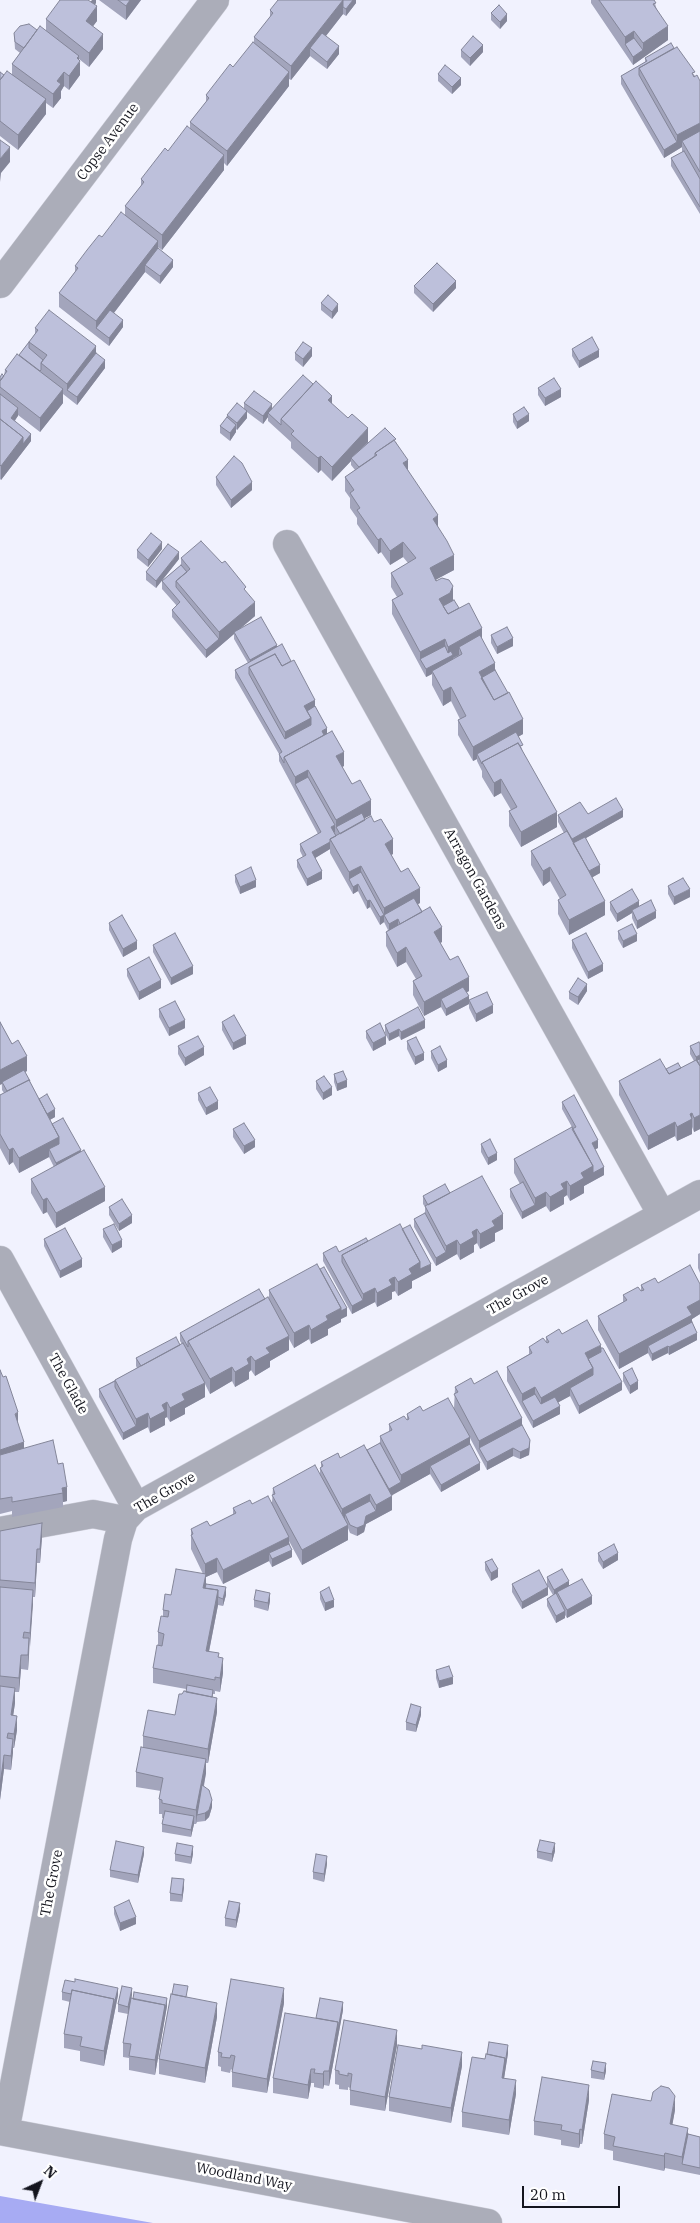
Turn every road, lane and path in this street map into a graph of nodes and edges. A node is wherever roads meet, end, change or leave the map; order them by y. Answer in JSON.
{"nodes":[{"id":1,"x":215,"y":0,"type":"edge"},
{"id":2,"x":0,"y":284,"type":"edge"},
{"id":3,"x":287,"y":544,"type":"dead end"},
{"id":4,"x":700,"y":1194,"type":"edge"},
{"id":5,"x":662,"y":1215,"type":"junction"},
{"id":6,"x":0,"y":1260,"type":"edge"},
{"id":7,"x":130,"y":1513,"type":"junction"},
{"id":8,"x":0,"y":1531,"type":"edge"},
{"id":9,"x":3,"y":2131,"type":"edge"},
{"id":10,"x":488,"y":2223,"type":"edge"}],
"edges":[{"from":1,"to":2,"type":"street","name":"Copse Avenue"},
{"from":3,"to":5,"type":"street","name":"Arragon Gardens"},
{"from":4,"to":5,"type":"street","name":"The Grove"},
{"from":5,"to":7,"type":"street","name":"The Grove"},
{"from":6,"to":7,"type":"street","name":"The Glade"},
{"from":7,"to":8,"type":"street"},
{"from":7,"to":9,"type":"street","name":"The Grove"},
{"from":9,"to":10,"type":"street","name":"Woodland Way"}]}
